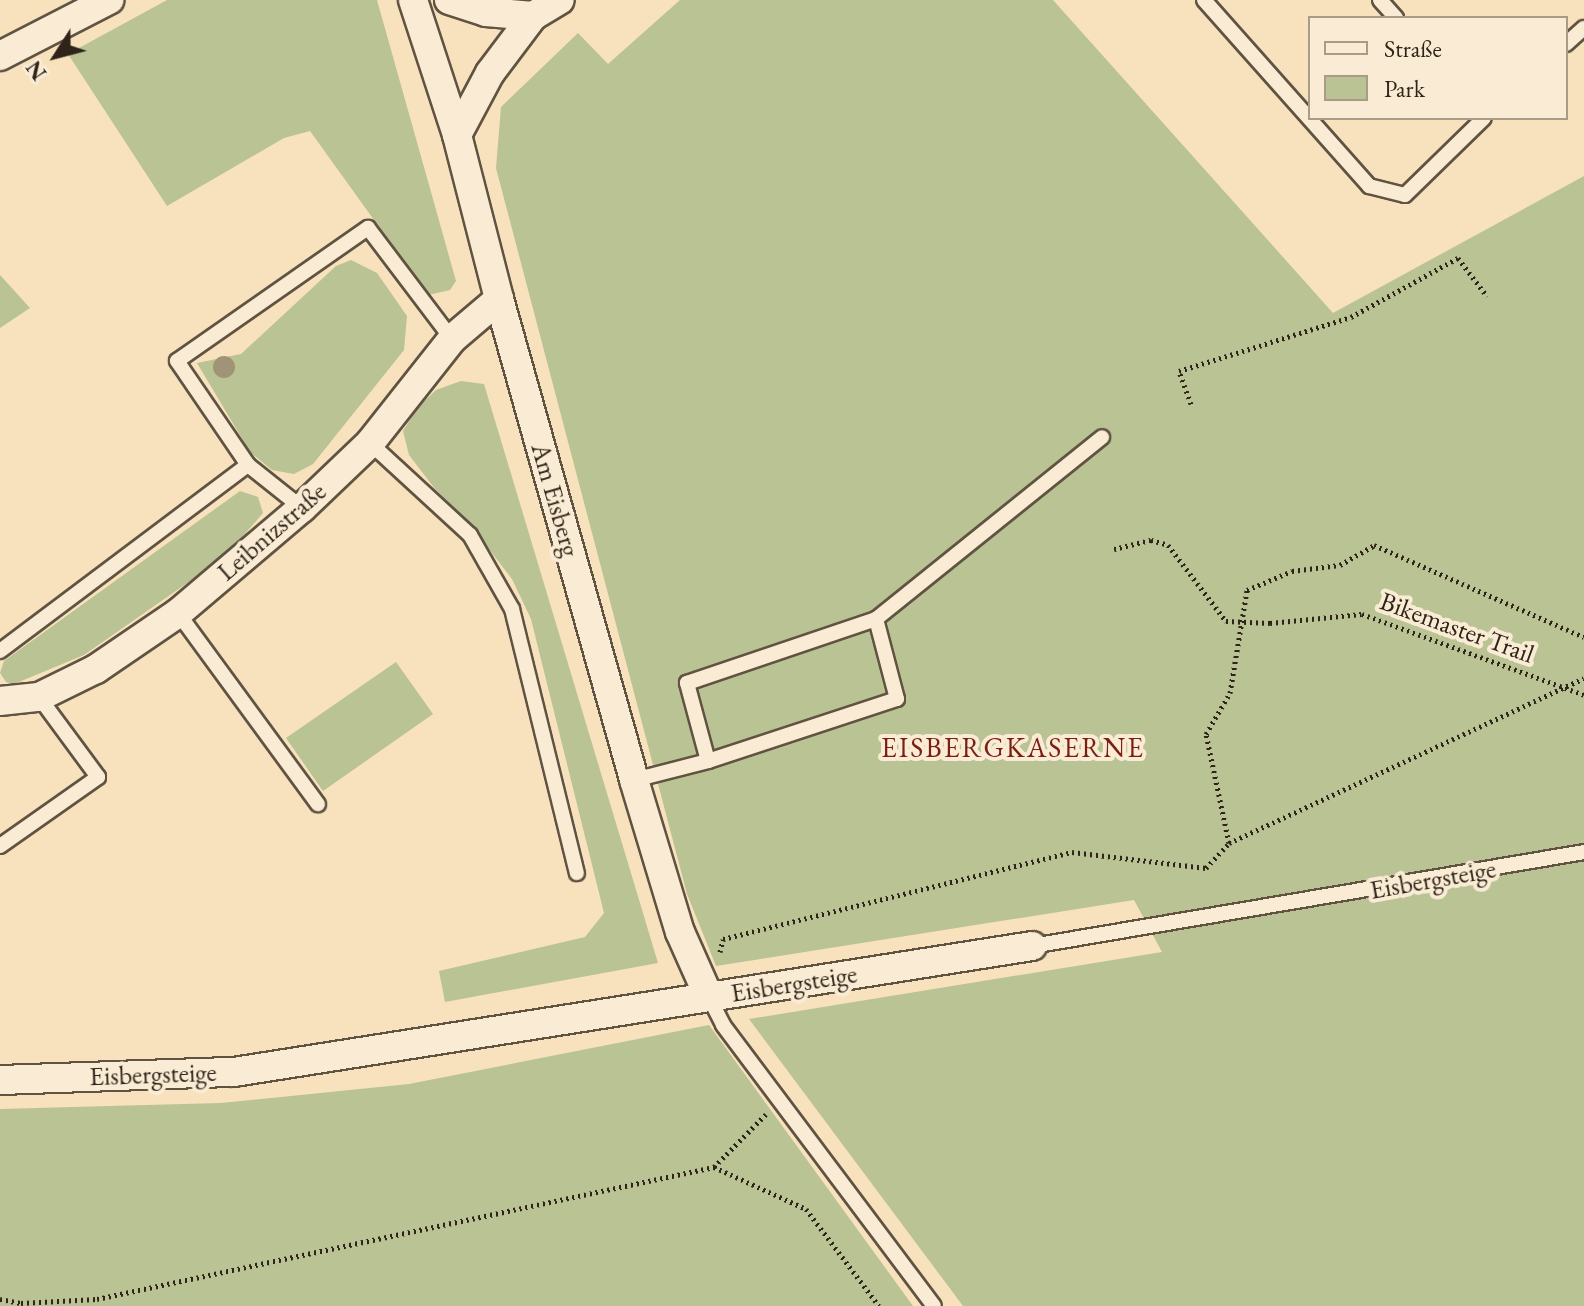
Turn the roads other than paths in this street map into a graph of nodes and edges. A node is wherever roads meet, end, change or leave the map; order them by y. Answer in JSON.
{"nodes":[{"id":1,"x":109,"y":0,"type":"edge"},
{"id":2,"x":413,"y":0,"type":"edge"},
{"id":3,"x":449,"y":0,"type":"edge"},
{"id":4,"x":560,"y":0,"type":"edge"},
{"id":5,"x":1204,"y":0,"type":"edge"},
{"id":6,"x":1380,"y":0,"type":"edge"},
{"id":7,"x":533,"y":16,"type":"junction"},
{"id":8,"x":1394,"y":16,"type":"edge"},
{"id":9,"x":1584,"y":28,"type":"edge"},
{"id":10,"x":1568,"y":42,"type":"edge"},
{"id":11,"x":0,"y":56,"type":"edge"},
{"id":12,"x":1308,"y":117,"type":"edge"},
{"id":13,"x":1310,"y":120,"type":"edge"},
{"id":14,"x":1482,"y":120,"type":"edge"},
{"id":15,"x":457,"y":135,"type":"junction"},
{"id":16,"x":499,"y":299,"type":"junction"},
{"id":17,"x":452,"y":339,"type":"junction"},
{"id":18,"x":1102,"y":437,"type":"dead end"},
{"id":19,"x":370,"y":443,"type":"junction"},
{"id":20,"x":248,"y":465,"type":"junction"},
{"id":21,"x":302,"y":508,"type":"junction"},
{"id":22,"x":178,"y":613,"type":"junction"},
{"id":23,"x":876,"y":619,"type":"junction"},
{"id":24,"x":0,"y":651,"type":"edge"},
{"id":25,"x":39,"y":697,"type":"junction"},
{"id":26,"x":0,"y":701,"type":"edge"},
{"id":27,"x":708,"y":761,"type":"junction"},
{"id":28,"x":634,"y":780,"type":"junction"},
{"id":29,"x":318,"y":804,"type":"dead end"},
{"id":30,"x":0,"y":846,"type":"edge"},
{"id":31,"x":1584,"y":852,"type":"edge"},
{"id":32,"x":577,"y":873,"type":"dead end"},
{"id":33,"x":1032,"y":946,"type":"joint"},
{"id":34,"x":709,"y":997,"type":"junction"},
{"id":35,"x":0,"y":1080,"type":"edge"},
{"id":36,"x":934,"y":1306,"type":"edge"}],
"edges":[{"from":1,"to":11,"type":"street"},
{"from":2,"to":15,"type":"street","name":"Am Eisberg"},
{"from":3,"to":7,"type":"street"},
{"from":4,"to":7,"type":"street"},
{"from":5,"to":12,"type":"lane"},
{"from":6,"to":8,"type":"lane"},
{"from":7,"to":15,"type":"street"},
{"from":9,"to":10,"type":"lane"},
{"from":13,"to":14,"type":"lane"},
{"from":15,"to":16,"type":"street","name":"Am Eisberg"},
{"from":16,"to":17,"type":"street","name":"Leibnizstraße"},
{"from":16,"to":28,"type":"street","name":"Am Eisberg"},
{"from":17,"to":19,"type":"street","name":"Leibnizstraße"},
{"from":17,"to":20,"type":"lane"},
{"from":18,"to":23,"type":"lane"},
{"from":19,"to":21,"type":"street","name":"Leibnizstraße"},
{"from":19,"to":32,"type":"lane"},
{"from":20,"to":21,"type":"lane"},
{"from":20,"to":24,"type":"lane"},
{"from":21,"to":22,"type":"street","name":"Leibnizstraße"},
{"from":22,"to":25,"type":"street","name":"Leibnizstraße"},
{"from":22,"to":29,"type":"lane"},
{"from":23,"to":27,"type":"lane"},
{"from":23,"to":27,"type":"lane"},
{"from":25,"to":26,"type":"street","name":"Leibnizstraße"},
{"from":25,"to":30,"type":"lane"},
{"from":27,"to":28,"type":"lane"},
{"from":28,"to":34,"type":"street","name":"Am Eisberg"},
{"from":31,"to":33,"type":"lane","name":"Eisbergsteige"},
{"from":33,"to":34,"type":"street","name":"Eisbergsteige"},
{"from":34,"to":35,"type":"street","name":"Eisbergsteige"},
{"from":34,"to":36,"type":"lane"}]}
